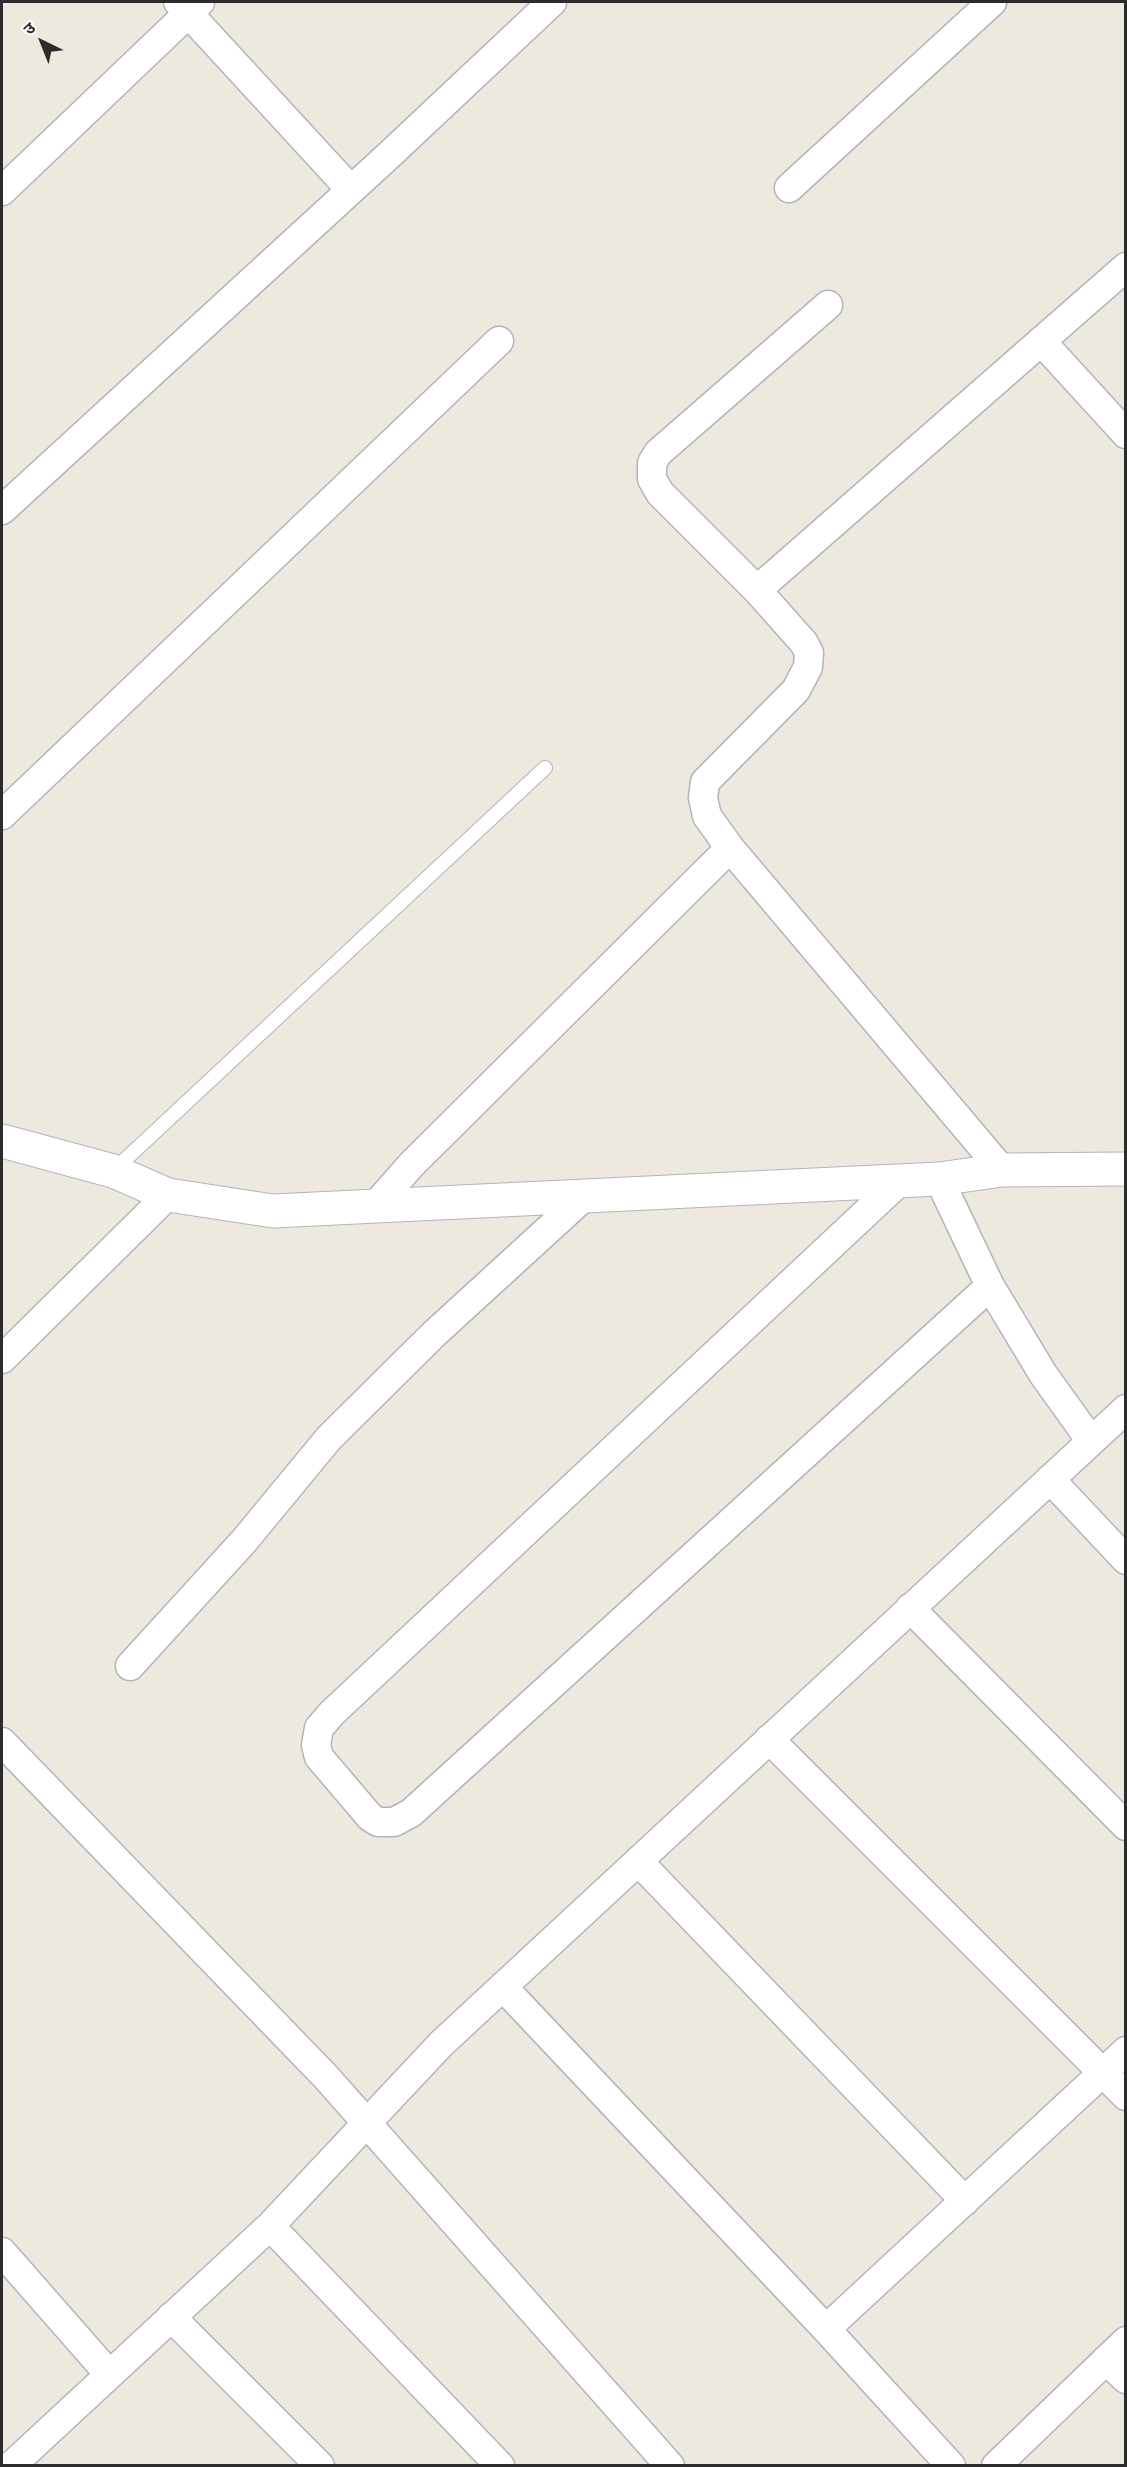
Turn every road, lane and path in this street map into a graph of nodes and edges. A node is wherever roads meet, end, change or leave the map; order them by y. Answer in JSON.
{"nodes":[{"id":1,"x":552,"y":2,"type":"edge"},
{"id":2,"x":992,"y":2,"type":"edge"},
{"id":3,"x":188,"y":5,"type":"edge"},
{"id":4,"x":789,"y":188,"type":"dead end"},
{"id":5,"x":351,"y":190,"type":"junction"},
{"id":6,"x":2,"y":191,"type":"edge"},
{"id":7,"x":1125,"y":267,"type":"edge"},
{"id":8,"x":828,"y":305,"type":"dead end"},
{"id":9,"x":499,"y":341,"type":"dead end"},
{"id":10,"x":1041,"y":341,"type":"junction"},
{"id":11,"x":1125,"y":434,"type":"edge"},
{"id":12,"x":2,"y":510,"type":"edge"},
{"id":13,"x":757,"y":590,"type":"junction"},
{"id":14,"x":545,"y":768,"type":"dead end"},
{"id":15,"x":2,"y":815,"type":"edge"},
{"id":16,"x":730,"y":848,"type":"junction"},
{"id":17,"x":2,"y":1141,"type":"edge"},
{"id":18,"x":1125,"y":1169,"type":"edge"},
{"id":19,"x":1002,"y":1170,"type":"junction"},
{"id":20,"x":113,"y":1171,"type":"junction"},
{"id":21,"x":939,"y":1179,"type":"junction"},
{"id":22,"x":900,"y":1181,"type":"junction"},
{"id":23,"x":168,"y":1195,"type":"junction"},
{"id":24,"x":586,"y":1195,"type":"junction"},
{"id":25,"x":375,"y":1206,"type":"junction"},
{"id":26,"x":990,"y":1286,"type":"junction"},
{"id":27,"x":2,"y":1359,"type":"edge"},
{"id":28,"x":1125,"y":1408,"type":"edge"},
{"id":29,"x":1090,"y":1441,"type":"junction"},
{"id":30,"x":1050,"y":1479,"type":"junction"},
{"id":31,"x":1125,"y":1560,"type":"edge"},
{"id":32,"x":910,"y":1608,"type":"junction"},
{"id":33,"x":130,"y":1666,"type":"dead end"},
{"id":34,"x":769,"y":1739,"type":"junction"},
{"id":35,"x":2,"y":1742,"type":"edge"},
{"id":36,"x":1125,"y":1826,"type":"edge"},
{"id":37,"x":638,"y":1861,"type":"junction"},
{"id":38,"x":503,"y":1987,"type":"junction"},
{"id":39,"x":1125,"y":2051,"type":"edge"},
{"id":40,"x":1103,"y":2072,"type":"junction"},
{"id":41,"x":1125,"y":2096,"type":"edge"},
{"id":42,"x":366,"y":2123,"type":"junction"},
{"id":43,"x":965,"y":2201,"type":"junction"},
{"id":44,"x":270,"y":2226,"type":"junction"},
{"id":45,"x":2,"y":2252,"type":"edge"},
{"id":46,"x":171,"y":2317,"type":"junction"},
{"id":47,"x":826,"y":2329,"type":"junction"},
{"id":48,"x":1119,"y":2360,"type":"edge"},
{"id":49,"x":110,"y":2374,"type":"junction"},
{"id":50,"x":11,"y":2466,"type":"edge"},
{"id":51,"x":320,"y":2466,"type":"edge"},
{"id":52,"x":500,"y":2466,"type":"edge"},
{"id":53,"x":670,"y":2466,"type":"edge"},
{"id":54,"x":951,"y":2466,"type":"edge"},
{"id":55,"x":996,"y":2466,"type":"edge"}],
"edges":[{"from":1,"to":5,"type":"street"},
{"from":2,"to":4,"type":"street"},
{"from":3,"to":5,"type":"street"},
{"from":3,"to":6,"type":"street"},
{"from":5,"to":12,"type":"street"},
{"from":7,"to":10,"type":"street"},
{"from":8,"to":13,"type":"street"},
{"from":9,"to":15,"type":"street"},
{"from":10,"to":11,"type":"street"},
{"from":10,"to":13,"type":"street"},
{"from":13,"to":16,"type":"street"},
{"from":14,"to":20,"type":"lane"},
{"from":16,"to":19,"type":"street"},
{"from":16,"to":25,"type":"street"},
{"from":17,"to":20,"type":"street"},
{"from":18,"to":19,"type":"street"},
{"from":19,"to":21,"type":"street"},
{"from":20,"to":23,"type":"street"},
{"from":21,"to":22,"type":"street"},
{"from":21,"to":26,"type":"street"},
{"from":22,"to":24,"type":"street"},
{"from":22,"to":26,"type":"street"},
{"from":23,"to":25,"type":"street"},
{"from":23,"to":27,"type":"street"},
{"from":24,"to":25,"type":"street"},
{"from":24,"to":33,"type":"street"},
{"from":26,"to":29,"type":"street"},
{"from":28,"to":29,"type":"street"},
{"from":29,"to":30,"type":"street"},
{"from":30,"to":31,"type":"street"},
{"from":30,"to":32,"type":"street"},
{"from":32,"to":34,"type":"street"},
{"from":32,"to":36,"type":"street"},
{"from":34,"to":37,"type":"street"},
{"from":34,"to":40,"type":"street"},
{"from":35,"to":42,"type":"street"},
{"from":37,"to":38,"type":"street"},
{"from":37,"to":43,"type":"street"},
{"from":38,"to":42,"type":"street"},
{"from":38,"to":47,"type":"street"},
{"from":39,"to":40,"type":"street"},
{"from":40,"to":41,"type":"street"},
{"from":40,"to":43,"type":"street"},
{"from":42,"to":44,"type":"street"},
{"from":42,"to":53,"type":"street"},
{"from":43,"to":47,"type":"street"},
{"from":44,"to":46,"type":"street"},
{"from":44,"to":52,"type":"street"},
{"from":45,"to":49,"type":"street"},
{"from":46,"to":49,"type":"street"},
{"from":46,"to":51,"type":"street"},
{"from":47,"to":54,"type":"street"},
{"from":48,"to":55,"type":"street"},
{"from":49,"to":50,"type":"street"}]}
